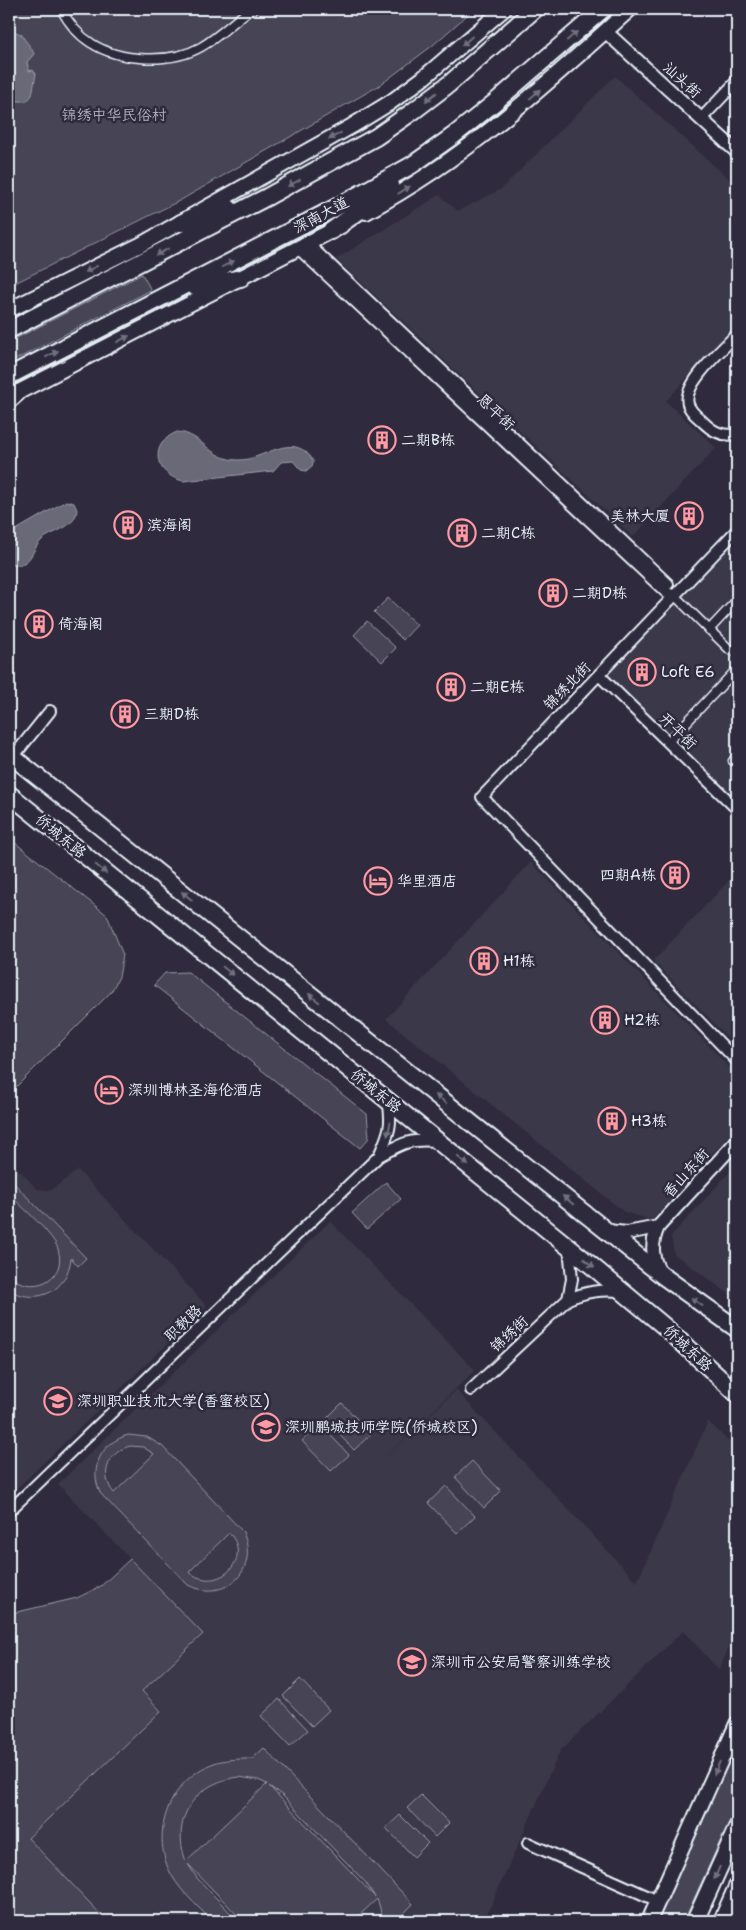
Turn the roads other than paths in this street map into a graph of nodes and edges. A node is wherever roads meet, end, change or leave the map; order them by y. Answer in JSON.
{"nodes":[{"id":1,"x":61,"y":9,"type":"edge"},
{"id":2,"x":254,"y":9,"type":"edge"},
{"id":3,"x":321,"y":9,"type":"edge"},
{"id":4,"x":341,"y":9,"type":"edge"},
{"id":5,"x":504,"y":9,"type":"edge"},
{"id":6,"x":524,"y":9,"type":"edge"},
{"id":7,"x":535,"y":9,"type":"edge"},
{"id":8,"x":603,"y":9,"type":"edge"},
{"id":9,"x":630,"y":9,"type":"edge"},
{"id":10,"x":605,"y":31,"type":"junction"},
{"id":11,"x":510,"y":32,"type":"junction"},
{"id":12,"x":737,"y":81,"type":"edge"},
{"id":13,"x":701,"y":119,"type":"junction"},
{"id":14,"x":737,"y":152,"type":"edge"},
{"id":15,"x":412,"y":165,"type":"junction"},
{"id":16,"x":267,"y":197,"type":"junction"},
{"id":17,"x":181,"y":223,"type":"junction"},
{"id":18,"x":331,"y":231,"type":"junction"},
{"id":19,"x":304,"y":246,"type":"junction"},
{"id":20,"x":241,"y":278,"type":"junction"},
{"id":21,"x":178,"y":290,"type":"junction"},
{"id":22,"x":9,"y":310,"type":"edge"},
{"id":23,"x":9,"y":330,"type":"edge"},
{"id":24,"x":737,"y":334,"type":"edge"},
{"id":25,"x":9,"y":376,"type":"edge"},
{"id":26,"x":11,"y":397,"type":"edge"},
{"id":27,"x":737,"y":434,"type":"edge"},
{"id":28,"x":737,"y":530,"type":"edge"},
{"id":29,"x":674,"y":596,"type":"junction"},
{"id":30,"x":737,"y":600,"type":"edge"},
{"id":31,"x":709,"y":630,"type":"junction"},
{"id":32,"x":737,"y":652,"type":"edge"},
{"id":33,"x":737,"y":669,"type":"edge"},
{"id":34,"x":599,"y":675,"type":"junction"},
{"id":35,"x":50,"y":711,"type":"dead end"},
{"id":36,"x":668,"y":742,"type":"junction"},
{"id":37,"x":11,"y":756,"type":"edge"},
{"id":38,"x":9,"y":794,"type":"edge"},
{"id":39,"x":737,"y":809,"type":"edge"},
{"id":40,"x":737,"y":1061,"type":"edge"},
{"id":41,"x":388,"y":1100,"type":"junction"},
{"id":42,"x":737,"y":1141,"type":"edge"},
{"id":43,"x":439,"y":1142,"type":"junction"},
{"id":44,"x":378,"y":1156,"type":"junction"},
{"id":45,"x":658,"y":1227,"type":"junction"},
{"id":46,"x":606,"y":1231,"type":"junction"},
{"id":47,"x":569,"y":1246,"type":"junction"},
{"id":48,"x":663,"y":1276,"type":"junction"},
{"id":49,"x":623,"y":1291,"type":"junction"},
{"id":50,"x":568,"y":1299,"type":"junction"},
{"id":51,"x":737,"y":1330,"type":"edge"},
{"id":52,"x":471,"y":1390,"type":"dead end"},
{"id":53,"x":737,"y":1394,"type":"edge"},
{"id":54,"x":9,"y":1511,"type":"edge"},
{"id":55,"x":737,"y":1724,"type":"edge"},
{"id":56,"x":737,"y":1828,"type":"edge"},
{"id":57,"x":528,"y":1843,"type":"dead end"},
{"id":58,"x":737,"y":1887,"type":"edge"},
{"id":59,"x":658,"y":1901,"type":"junction"},
{"id":60,"x":649,"y":1921,"type":"edge"},
{"id":61,"x":695,"y":1921,"type":"edge"},
{"id":62,"x":722,"y":1921,"type":"edge"}],
"edges":[{"from":1,"to":2,"type":"street"},
{"from":3,"to":4,"type":"street"},
{"from":5,"to":17,"type":"main road","one_way":true},
{"from":6,"to":11,"type":"main road"},
{"from":7,"to":11,"type":"main road"},
{"from":15,"to":8,"type":"main road","name":"深南大道","one_way":true},
{"from":9,"to":10,"type":"main road"},
{"from":10,"to":13,"type":"street","name":"汕头街"},
{"from":18,"to":10,"type":"main road","one_way":true},
{"from":11,"to":16,"type":"main road","one_way":true},
{"from":12,"to":13,"type":"street"},
{"from":13,"to":14,"type":"street","name":"汕头街"},
{"from":15,"to":18,"type":"main road"},
{"from":21,"to":15,"type":"main road","name":"深南大道","one_way":true},
{"from":16,"to":17,"type":"main road"},
{"from":16,"to":23,"type":"main road","one_way":true},
{"from":17,"to":22,"type":"main road","one_way":true},
{"from":18,"to":19,"type":"main road"},
{"from":19,"to":20,"type":"main road"},
{"from":19,"to":29,"type":"street","name":"恩平街"},
{"from":20,"to":21,"type":"main road"},
{"from":26,"to":20,"type":"main road","one_way":true},
{"from":25,"to":21,"type":"main road","name":"深南大道","one_way":true},
{"from":24,"to":27,"type":"street"},
{"from":28,"to":29,"type":"street"},
{"from":29,"to":31,"type":"street"},
{"from":29,"to":34,"type":"street","name":"锦绣北街"},
{"from":30,"to":31,"type":"street"},
{"from":31,"to":32,"type":"street"},
{"from":33,"to":36,"type":"street"},
{"from":34,"to":36,"type":"street","name":"开平街"},
{"from":34,"to":40,"type":"street","name":"锦绣北街"},
{"from":35,"to":37,"type":"street"},
{"from":36,"to":39,"type":"street","name":"开平街"},
{"from":46,"to":37,"type":"main road","name":"侨城东路","one_way":true},
{"from":38,"to":41,"type":"main road","name":"侨城东路","one_way":true},
{"from":41,"to":43,"type":"main road","name":"侨城东路"},
{"from":41,"to":44,"type":"street","name":"职教路","one_way":true},
{"from":42,"to":45,"type":"street","name":"香山东街"},
{"from":43,"to":44,"type":"street","name":"职教路"},
{"from":43,"to":47,"type":"main road","name":"侨城东路","one_way":true},
{"from":44,"to":54,"type":"street","name":"职教路"},
{"from":45,"to":46,"type":"street"},
{"from":45,"to":48,"type":"street","name":"香山东街"},
{"from":46,"to":48,"type":"main road","name":"侨城东路"},
{"from":47,"to":49,"type":"main road","name":"侨城东路","one_way":true},
{"from":47,"to":50,"type":"street"},
{"from":51,"to":48,"type":"main road","name":"侨城东路","one_way":true},
{"from":49,"to":50,"type":"street","name":"锦绣街"},
{"from":49,"to":53,"type":"main road","name":"侨城东路"},
{"from":50,"to":52,"type":"street","name":"锦绣街"},
{"from":55,"to":59,"type":"main road","one_way":true},
{"from":56,"to":61,"type":"main road","one_way":true},
{"from":57,"to":59,"type":"street"},
{"from":58,"to":62,"type":"main road"},
{"from":59,"to":60,"type":"main road"}]}
